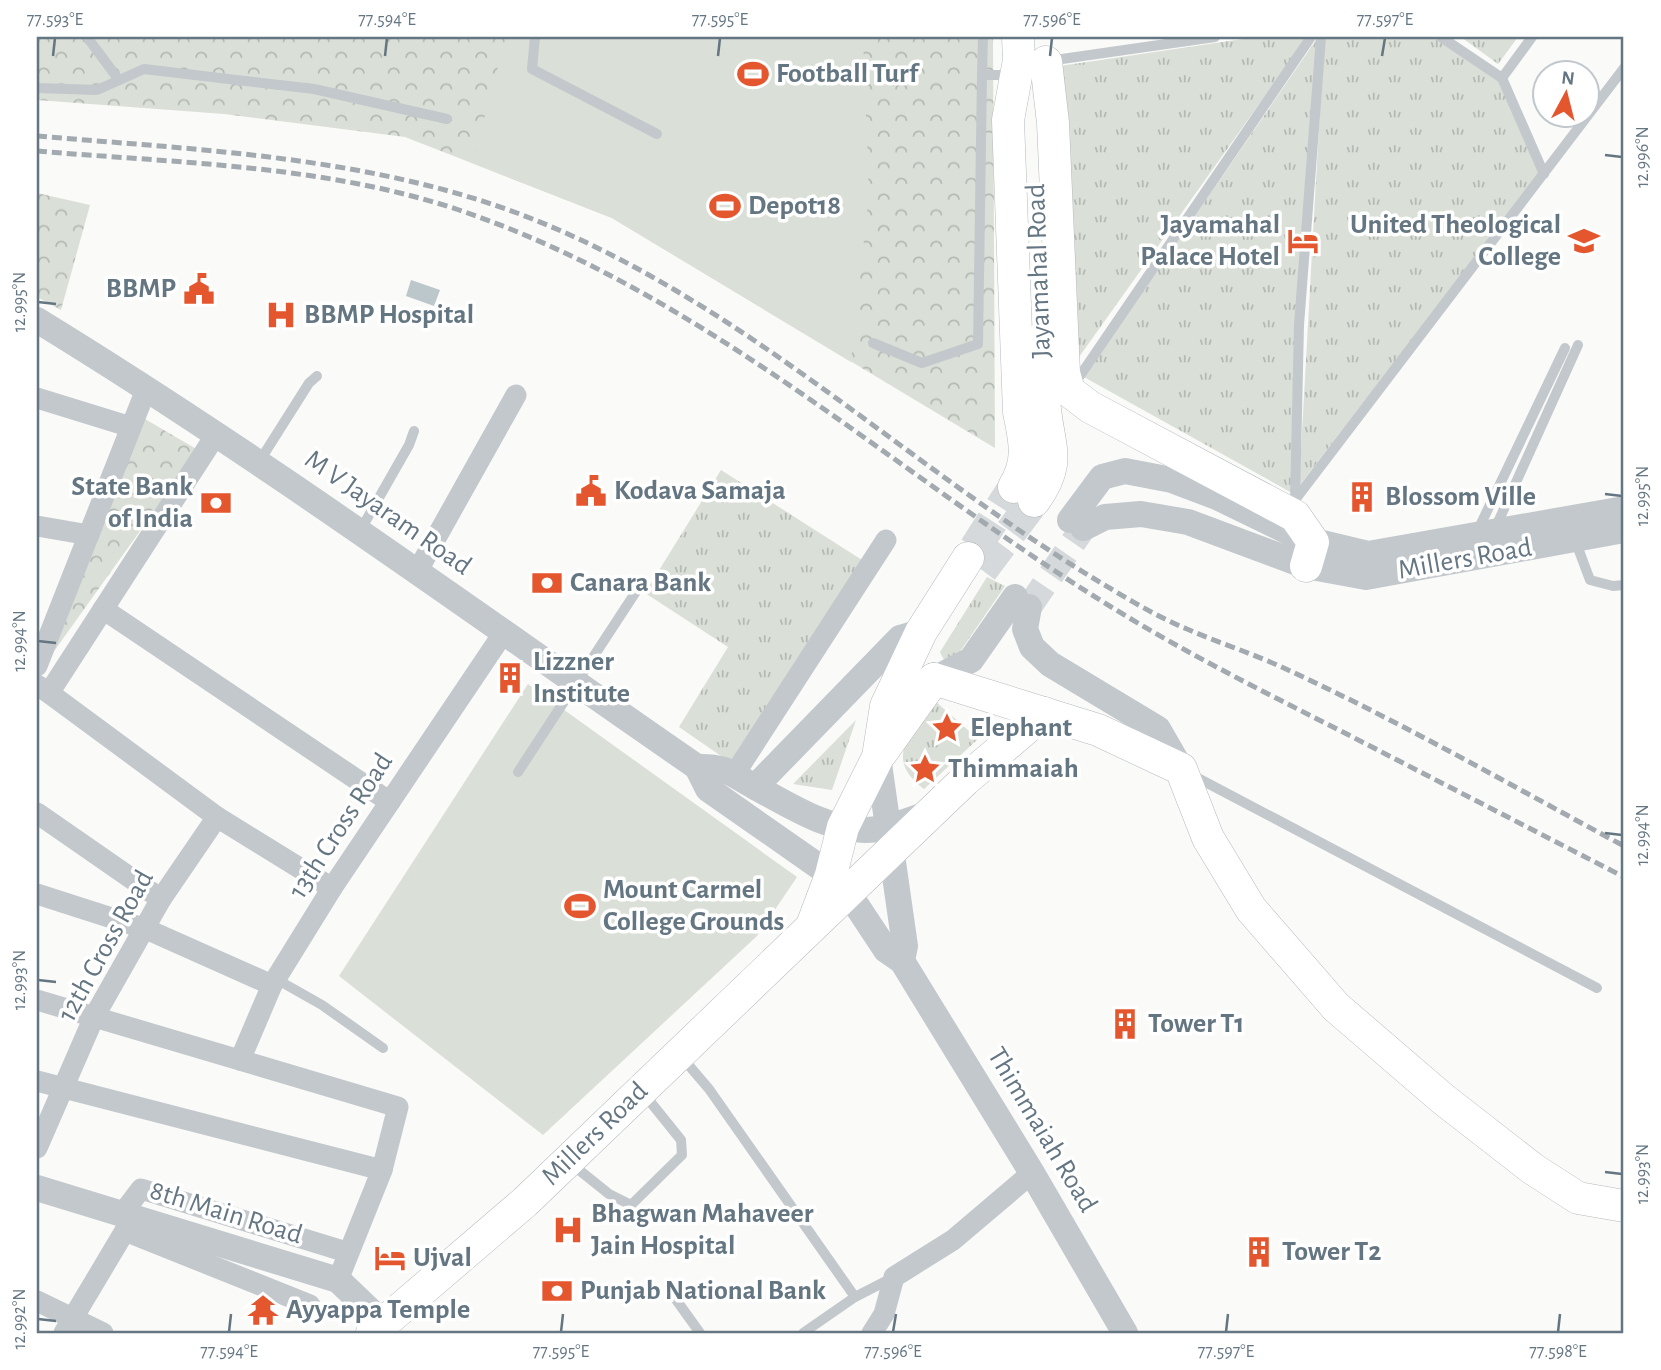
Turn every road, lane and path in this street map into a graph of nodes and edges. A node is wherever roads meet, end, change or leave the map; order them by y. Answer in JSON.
{"nodes":[{"id":1,"x":87,"y":37,"type":"edge"},
{"id":2,"x":536,"y":37,"type":"edge"},
{"id":3,"x":983,"y":37,"type":"edge"},
{"id":4,"x":1018,"y":37,"type":"edge"},
{"id":5,"x":1215,"y":37,"type":"edge"},
{"id":6,"x":1311,"y":37,"type":"edge"},
{"id":7,"x":1321,"y":37,"type":"edge"},
{"id":8,"x":1441,"y":37,"type":"edge"},
{"id":9,"x":1532,"y":37,"type":"edge"},
{"id":10,"x":1046,"y":49,"type":"edge"},
{"id":11,"x":1624,"y":68,"type":"edge"},
{"id":12,"x":982,"y":75,"type":"junction"},
{"id":13,"x":1003,"y":75,"type":"dead end"},
{"id":14,"x":1502,"y":78,"type":"junction"},
{"id":15,"x":119,"y":80,"type":"junction"},
{"id":16,"x":37,"y":88,"type":"edge"},
{"id":17,"x":447,"y":119,"type":"dead end"},
{"id":18,"x":657,"y":134,"type":"dead end"},
{"id":19,"x":1544,"y":174,"type":"junction"},
{"id":20,"x":37,"y":320,"type":"edge"},
{"id":21,"x":873,"y":343,"type":"dead end"},
{"id":22,"x":1578,"y":345,"type":"dead end"},
{"id":23,"x":1565,"y":348,"type":"dead end"},
{"id":24,"x":317,"y":376,"type":"dead end"},
{"id":25,"x":147,"y":387,"type":"junction"},
{"id":26,"x":1069,"y":391,"type":"junction"},
{"id":27,"x":516,"y":395,"type":"dead end"},
{"id":28,"x":37,"y":398,"type":"edge"},
{"id":29,"x":131,"y":427,"type":"junction"},
{"id":30,"x":414,"y":430,"type":"dead end"},
{"id":31,"x":217,"y":433,"type":"junction"},
{"id":32,"x":259,"y":462,"type":"junction"},
{"id":33,"x":1295,"y":508,"type":"junction"},
{"id":34,"x":1624,"y":509,"type":"edge"},
{"id":35,"x":37,"y":526,"type":"edge"},
{"id":36,"x":1572,"y":529,"type":"junction"},
{"id":37,"x":1624,"y":530,"type":"edge"},
{"id":38,"x":360,"y":531,"type":"junction"},
{"id":39,"x":1485,"y":533,"type":"junction"},
{"id":40,"x":89,"y":535,"type":"junction"},
{"id":41,"x":886,"y":540,"type":"dead end"},
{"id":42,"x":1309,"y":554,"type":"junction"},
{"id":43,"x":418,"y":570,"type":"junction"},
{"id":44,"x":1624,"y":585,"type":"edge"},
{"id":45,"x":639,"y":587,"type":"dead end"},
{"id":46,"x":103,"y":609,"type":"junction"},
{"id":47,"x":504,"y":632,"type":"junction"},
{"id":48,"x":922,"y":632,"type":"junction"},
{"id":49,"x":37,"y":666,"type":"edge"},
{"id":50,"x":934,"y":680,"type":"junction"},
{"id":51,"x":576,"y":684,"type":"junction"},
{"id":52,"x":43,"y":689,"type":"edge"},
{"id":53,"x":1044,"y":713,"type":"junction"},
{"id":54,"x":878,"y":757,"type":"junction"},
{"id":55,"x":697,"y":767,"type":"junction"},
{"id":56,"x":1181,"y":769,"type":"junction"},
{"id":57,"x":518,"y":772,"type":"dead end"},
{"id":58,"x":744,"y":781,"type":"junction"},
{"id":59,"x":390,"y":802,"type":"junction"},
{"id":60,"x":37,"y":813,"type":"edge"},
{"id":61,"x":217,"y":817,"type":"junction"},
{"id":62,"x":843,"y":827,"type":"junction"},
{"id":63,"x":891,"y":839,"type":"junction"},
{"id":64,"x":840,"y":884,"type":"junction"},
{"id":65,"x":332,"y":888,"type":"junction"},
{"id":66,"x":37,"y":894,"type":"edge"},
{"id":67,"x":161,"y":899,"type":"junction"},
{"id":68,"x":146,"y":929,"type":"junction"},
{"id":69,"x":902,"y":961,"type":"junction"},
{"id":70,"x":274,"y":982,"type":"junction"},
{"id":71,"x":1597,"y":988,"type":"dead end"},
{"id":72,"x":37,"y":1000,"type":"edge"},
{"id":73,"x":94,"y":1017,"type":"junction"},
{"id":74,"x":383,"y":1048,"type":"dead end"},
{"id":75,"x":678,"y":1053,"type":"junction"},
{"id":76,"x":240,"y":1060,"type":"junction"},
{"id":77,"x":37,"y":1081,"type":"edge"},
{"id":78,"x":64,"y":1087,"type":"junction"},
{"id":79,"x":640,"y":1089,"type":"junction"},
{"id":80,"x":37,"y":1148,"type":"edge"},
{"id":81,"x":567,"y":1160,"type":"junction"},
{"id":82,"x":382,"y":1170,"type":"junction"},
{"id":83,"x":1032,"y":1172,"type":"junction"},
{"id":84,"x":37,"y":1188,"type":"edge"},
{"id":85,"x":1624,"y":1206,"type":"edge"},
{"id":86,"x":127,"y":1221,"type":"junction"},
{"id":87,"x":340,"y":1250,"type":"dead end"},
{"id":88,"x":894,"y":1277,"type":"junction"},
{"id":89,"x":338,"y":1280,"type":"junction"},
{"id":90,"x":672,"y":1294,"type":"dead end"},
{"id":91,"x":855,"y":1297,"type":"junction"},
{"id":92,"x":37,"y":1301,"type":"edge"},
{"id":93,"x":310,"y":1304,"type":"dead end"},
{"id":94,"x":69,"y":1326,"type":"edge"},
{"id":95,"x":377,"y":1328,"type":"edge"},
{"id":96,"x":103,"y":1333,"type":"edge"},
{"id":97,"x":700,"y":1333,"type":"edge"},
{"id":98,"x":803,"y":1333,"type":"edge"},
{"id":99,"x":872,"y":1333,"type":"edge"},
{"id":100,"x":1125,"y":1333,"type":"edge"}],
"edges":[{"from":1,"to":15,"type":"lane"},
{"from":2,"to":18,"type":"lane"},
{"from":3,"to":12,"type":"lane"},
{"from":4,"to":10,"type":"main road","name":"Jayamahal Road"},
{"from":5,"to":10,"type":"lane"},
{"from":6,"to":26,"type":"lane"},
{"from":7,"to":33,"type":"lane"},
{"from":8,"to":14,"type":"lane"},
{"from":9,"to":14,"type":"lane"},
{"from":10,"to":26,"type":"main road"},
{"from":11,"to":19,"type":"lane"},
{"from":12,"to":13,"type":"lane"},
{"from":12,"to":21,"type":"lane"},
{"from":14,"to":19,"type":"lane"},
{"from":15,"to":16,"type":"lane"},
{"from":15,"to":17,"type":"lane"},
{"from":19,"to":33,"type":"lane"},
{"from":20,"to":25,"type":"street","name":"M V Jayaram Road"},
{"from":22,"to":39,"type":"lane"},
{"from":23,"to":39,"type":"lane"},
{"from":24,"to":32,"type":"lane"},
{"from":25,"to":29,"type":"street"},
{"from":25,"to":31,"type":"street","name":"M V Jayaram Road"},
{"from":26,"to":33,"type":"main road"},
{"from":27,"to":43,"type":"street"},
{"from":28,"to":29,"type":"street"},
{"from":29,"to":40,"type":"street"},
{"from":30,"to":38,"type":"lane"},
{"from":31,"to":32,"type":"street","name":"M V Jayaram Road"},
{"from":31,"to":46,"type":"street"},
{"from":32,"to":38,"type":"street","name":"M V Jayaram Road"},
{"from":33,"to":42,"type":"main road"},
{"from":34,"to":36,"type":"street","name":"Millers Road"},
{"from":35,"to":40,"type":"street"},
{"from":36,"to":37,"type":"street","name":"Millers Road"},
{"from":36,"to":39,"type":"street","name":"Millers Road"},
{"from":36,"to":42,"type":"street","name":"Millers Road"},
{"from":36,"to":44,"type":"lane"},
{"from":38,"to":43,"type":"street","name":"M V Jayaram Road"},
{"from":39,"to":42,"type":"street","name":"Millers Road"},
{"from":40,"to":49,"type":"street"},
{"from":41,"to":58,"type":"street"},
{"from":42,"to":42,"type":"street"},
{"from":43,"to":47,"type":"street","name":"M V Jayaram Road"},
{"from":45,"to":51,"type":"lane"},
{"from":46,"to":52,"type":"street"},
{"from":46,"to":59,"type":"street"},
{"from":47,"to":51,"type":"street","name":"M V Jayaram Road"},
{"from":47,"to":59,"type":"street","name":"13th Cross Road"},
{"from":48,"to":50,"type":"main road","name":"Millers Road"},
{"from":48,"to":54,"type":"main road","name":"Millers Road"},
{"from":48,"to":58,"type":"street"},
{"from":50,"to":53,"type":"main road"},
{"from":50,"to":54,"type":"main road"},
{"from":50,"to":56,"type":"street"},
{"from":51,"to":55,"type":"street","name":"M V Jayaram Road"},
{"from":51,"to":57,"type":"lane"},
{"from":52,"to":61,"type":"street"},
{"from":53,"to":56,"type":"main road"},
{"from":53,"to":63,"type":"main road"},
{"from":54,"to":62,"type":"main road","name":"Millers Road"},
{"from":54,"to":63,"type":"street"},
{"from":55,"to":58,"type":"street","name":"M V Jayaram Road"},
{"from":55,"to":64,"type":"street","name":"M V Jayaram Road"},
{"from":56,"to":71,"type":"lane"},
{"from":56,"to":85,"type":"main road"},
{"from":58,"to":62,"type":"street","name":"M V Jayaram Road"},
{"from":59,"to":65,"type":"street","name":"13th Cross Road"},
{"from":60,"to":67,"type":"street"},
{"from":61,"to":65,"type":"street"},
{"from":61,"to":67,"type":"street","name":"12th Cross Road"},
{"from":62,"to":63,"type":"street","name":"M V Jayaram Road"},
{"from":62,"to":64,"type":"main road","name":"Millers Road"},
{"from":63,"to":64,"type":"main road"},
{"from":63,"to":69,"type":"street"},
{"from":64,"to":69,"type":"street","name":"Thimmaiah Road"},
{"from":64,"to":75,"type":"main road","name":"Millers Road"},
{"from":65,"to":70,"type":"street","name":"13th Cross Road"},
{"from":66,"to":68,"type":"street"},
{"from":67,"to":68,"type":"street","name":"12th Cross Road"},
{"from":68,"to":70,"type":"street"},
{"from":68,"to":73,"type":"street","name":"12th Cross Road"},
{"from":69,"to":83,"type":"street","name":"Thimmaiah Road"},
{"from":70,"to":74,"type":"lane"},
{"from":70,"to":76,"type":"street","name":"13th Cross Road"},
{"from":72,"to":73,"type":"street"},
{"from":73,"to":76,"type":"street"},
{"from":73,"to":78,"type":"street","name":"12th Cross Road"},
{"from":75,"to":79,"type":"main road","name":"Millers Road"},
{"from":75,"to":91,"type":"lane"},
{"from":76,"to":82,"type":"street"},
{"from":77,"to":78,"type":"street"},
{"from":78,"to":80,"type":"street","name":"12th Cross Road"},
{"from":78,"to":82,"type":"street"},
{"from":79,"to":81,"type":"main road","name":"Millers Road"},
{"from":79,"to":81,"type":"lane"},
{"from":81,"to":95,"type":"main road","name":"Millers Road"},
{"from":82,"to":89,"type":"street"},
{"from":83,"to":88,"type":"street"},
{"from":83,"to":100,"type":"street","name":"Thimmaiah Road"},
{"from":84,"to":86,"type":"street","name":"8th Main Road"},
{"from":86,"to":87,"type":"street"},
{"from":86,"to":89,"type":"street","name":"8th Main Road"},
{"from":86,"to":93,"type":"street"},
{"from":86,"to":94,"type":"street"},
{"from":88,"to":91,"type":"lane"},
{"from":88,"to":99,"type":"street"},
{"from":89,"to":95,"type":"street","name":"8th Main Road"},
{"from":90,"to":97,"type":"lane"},
{"from":91,"to":98,"type":"lane"},
{"from":92,"to":94,"type":"street"},
{"from":94,"to":96,"type":"street"}]}
